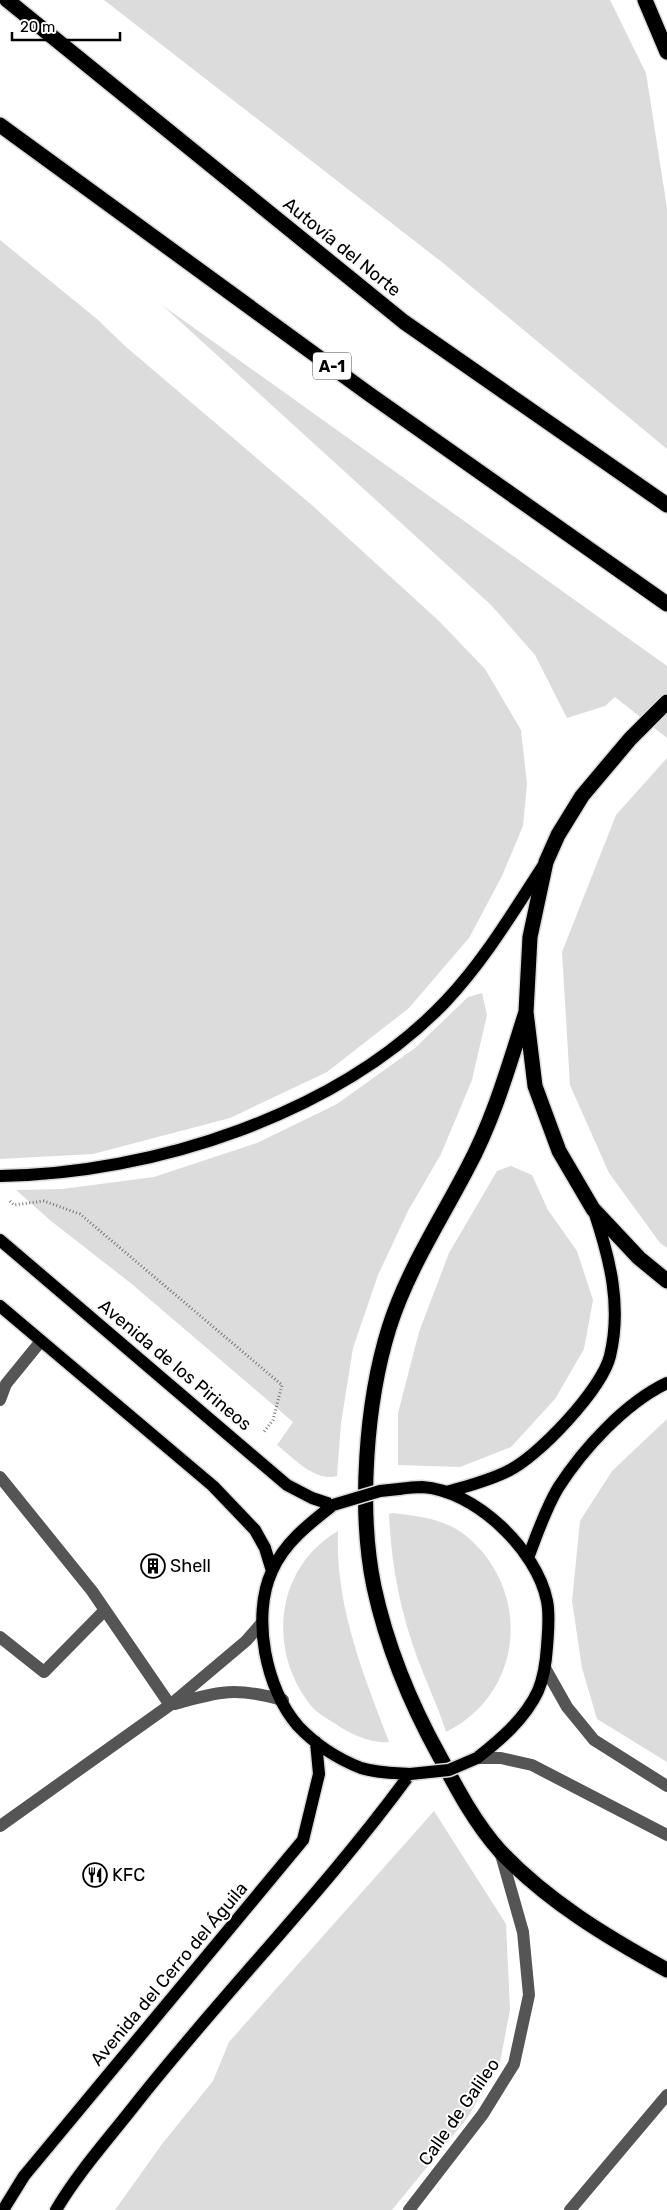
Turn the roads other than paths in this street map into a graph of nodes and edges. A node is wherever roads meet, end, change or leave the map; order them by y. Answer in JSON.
{"nodes":[{"id":1,"x":7,"y":0,"type":"edge"},
{"id":2,"x":645,"y":0,"type":"edge"},
{"id":3,"x":667,"y":52,"type":"edge"},
{"id":4,"x":0,"y":125,"type":"edge"},
{"id":5,"x":667,"y":505,"type":"edge"},
{"id":6,"x":667,"y":604,"type":"edge"},
{"id":7,"x":667,"y":702,"type":"edge"},
{"id":8,"x":546,"y":862,"type":"junction"},
{"id":9,"x":526,"y":1012,"type":"junction"},
{"id":10,"x":0,"y":1176,"type":"edge"},
{"id":11,"x":594,"y":1209,"type":"junction"},
{"id":12,"x":0,"y":1240,"type":"edge"},
{"id":13,"x":667,"y":1281,"type":"edge"},
{"id":14,"x":0,"y":1306,"type":"edge"},
{"id":15,"x":41,"y":1341,"type":"junction"},
{"id":16,"x":667,"y":1383,"type":"edge"},
{"id":17,"x":0,"y":1400,"type":"edge"},
{"id":18,"x":0,"y":1477,"type":"edge"},
{"id":19,"x":447,"y":1492,"type":"junction"},
{"id":20,"x":333,"y":1505,"type":"junction"},
{"id":21,"x":528,"y":1558,"type":"junction"},
{"id":22,"x":272,"y":1571,"type":"junction"},
{"id":23,"x":105,"y":1610,"type":"junction"},
{"id":24,"x":260,"y":1624,"type":"junction"},
{"id":25,"x":0,"y":1637,"type":"edge"},
{"id":26,"x":545,"y":1668,"type":"junction"},
{"id":27,"x":283,"y":1700,"type":"junction"},
{"id":28,"x":170,"y":1705,"type":"junction"},
{"id":29,"x":316,"y":1742,"type":"junction"},
{"id":30,"x":477,"y":1758,"type":"junction"},
{"id":31,"x":410,"y":1774,"type":"junction"},
{"id":32,"x":667,"y":1786,"type":"edge"},
{"id":33,"x":0,"y":1826,"type":"edge"},
{"id":34,"x":667,"y":1836,"type":"edge"},
{"id":35,"x":500,"y":1851,"type":"junction"},
{"id":36,"x":667,"y":1970,"type":"edge"},
{"id":37,"x":667,"y":2095,"type":"edge"},
{"id":38,"x":4,"y":2210,"type":"edge"},
{"id":39,"x":56,"y":2210,"type":"edge"},
{"id":40,"x":409,"y":2210,"type":"edge"},
{"id":41,"x":570,"y":2210,"type":"edge"}],
"edges":[{"from":1,"to":5,"type":"highway","name":"Autovía del Norte"},
{"from":2,"to":3,"type":"highway"},
{"from":4,"to":6,"type":"highway","number":"A-1"},
{"from":7,"to":8,"type":"highway"},
{"from":8,"to":9,"type":"highway"},
{"from":8,"to":10,"type":"main road"},
{"from":9,"to":11,"type":"highway"},
{"from":9,"to":35,"type":"highway"},
{"from":11,"to":13,"type":"highway"},
{"from":11,"to":19,"type":"main road"},
{"from":12,"to":20,"type":"main road","name":"Avenida de los Pirineos"},
{"from":14,"to":15,"type":"main road"},
{"from":15,"to":17,"type":"street"},
{"from":15,"to":22,"type":"main road"},
{"from":16,"to":21,"type":"main road"},
{"from":18,"to":23,"type":"street"},
{"from":19,"to":20,"type":"main road","bridge":true},
{"from":19,"to":21,"type":"main road"},
{"from":20,"to":22,"type":"main road"},
{"from":21,"to":26,"type":"main road"},
{"from":22,"to":24,"type":"main road"},
{"from":23,"to":25,"type":"street"},
{"from":23,"to":28,"type":"street"},
{"from":24,"to":27,"type":"main road"},
{"from":24,"to":28,"type":"street"},
{"from":26,"to":30,"type":"main road"},
{"from":26,"to":32,"type":"street"},
{"from":27,"to":28,"type":"street"},
{"from":27,"to":29,"type":"main road"},
{"from":28,"to":33,"type":"street"},
{"from":29,"to":31,"type":"main road"},
{"from":29,"to":38,"type":"main road","name":"Avenida del Cerro del Águila"},
{"from":30,"to":31,"type":"main road","bridge":true},
{"from":30,"to":34,"type":"street"},
{"from":31,"to":39,"type":"main road"},
{"from":35,"to":36,"type":"highway"},
{"from":35,"to":40,"type":"street","name":"Calle de Galileo"},
{"from":37,"to":41,"type":"street"}]}
